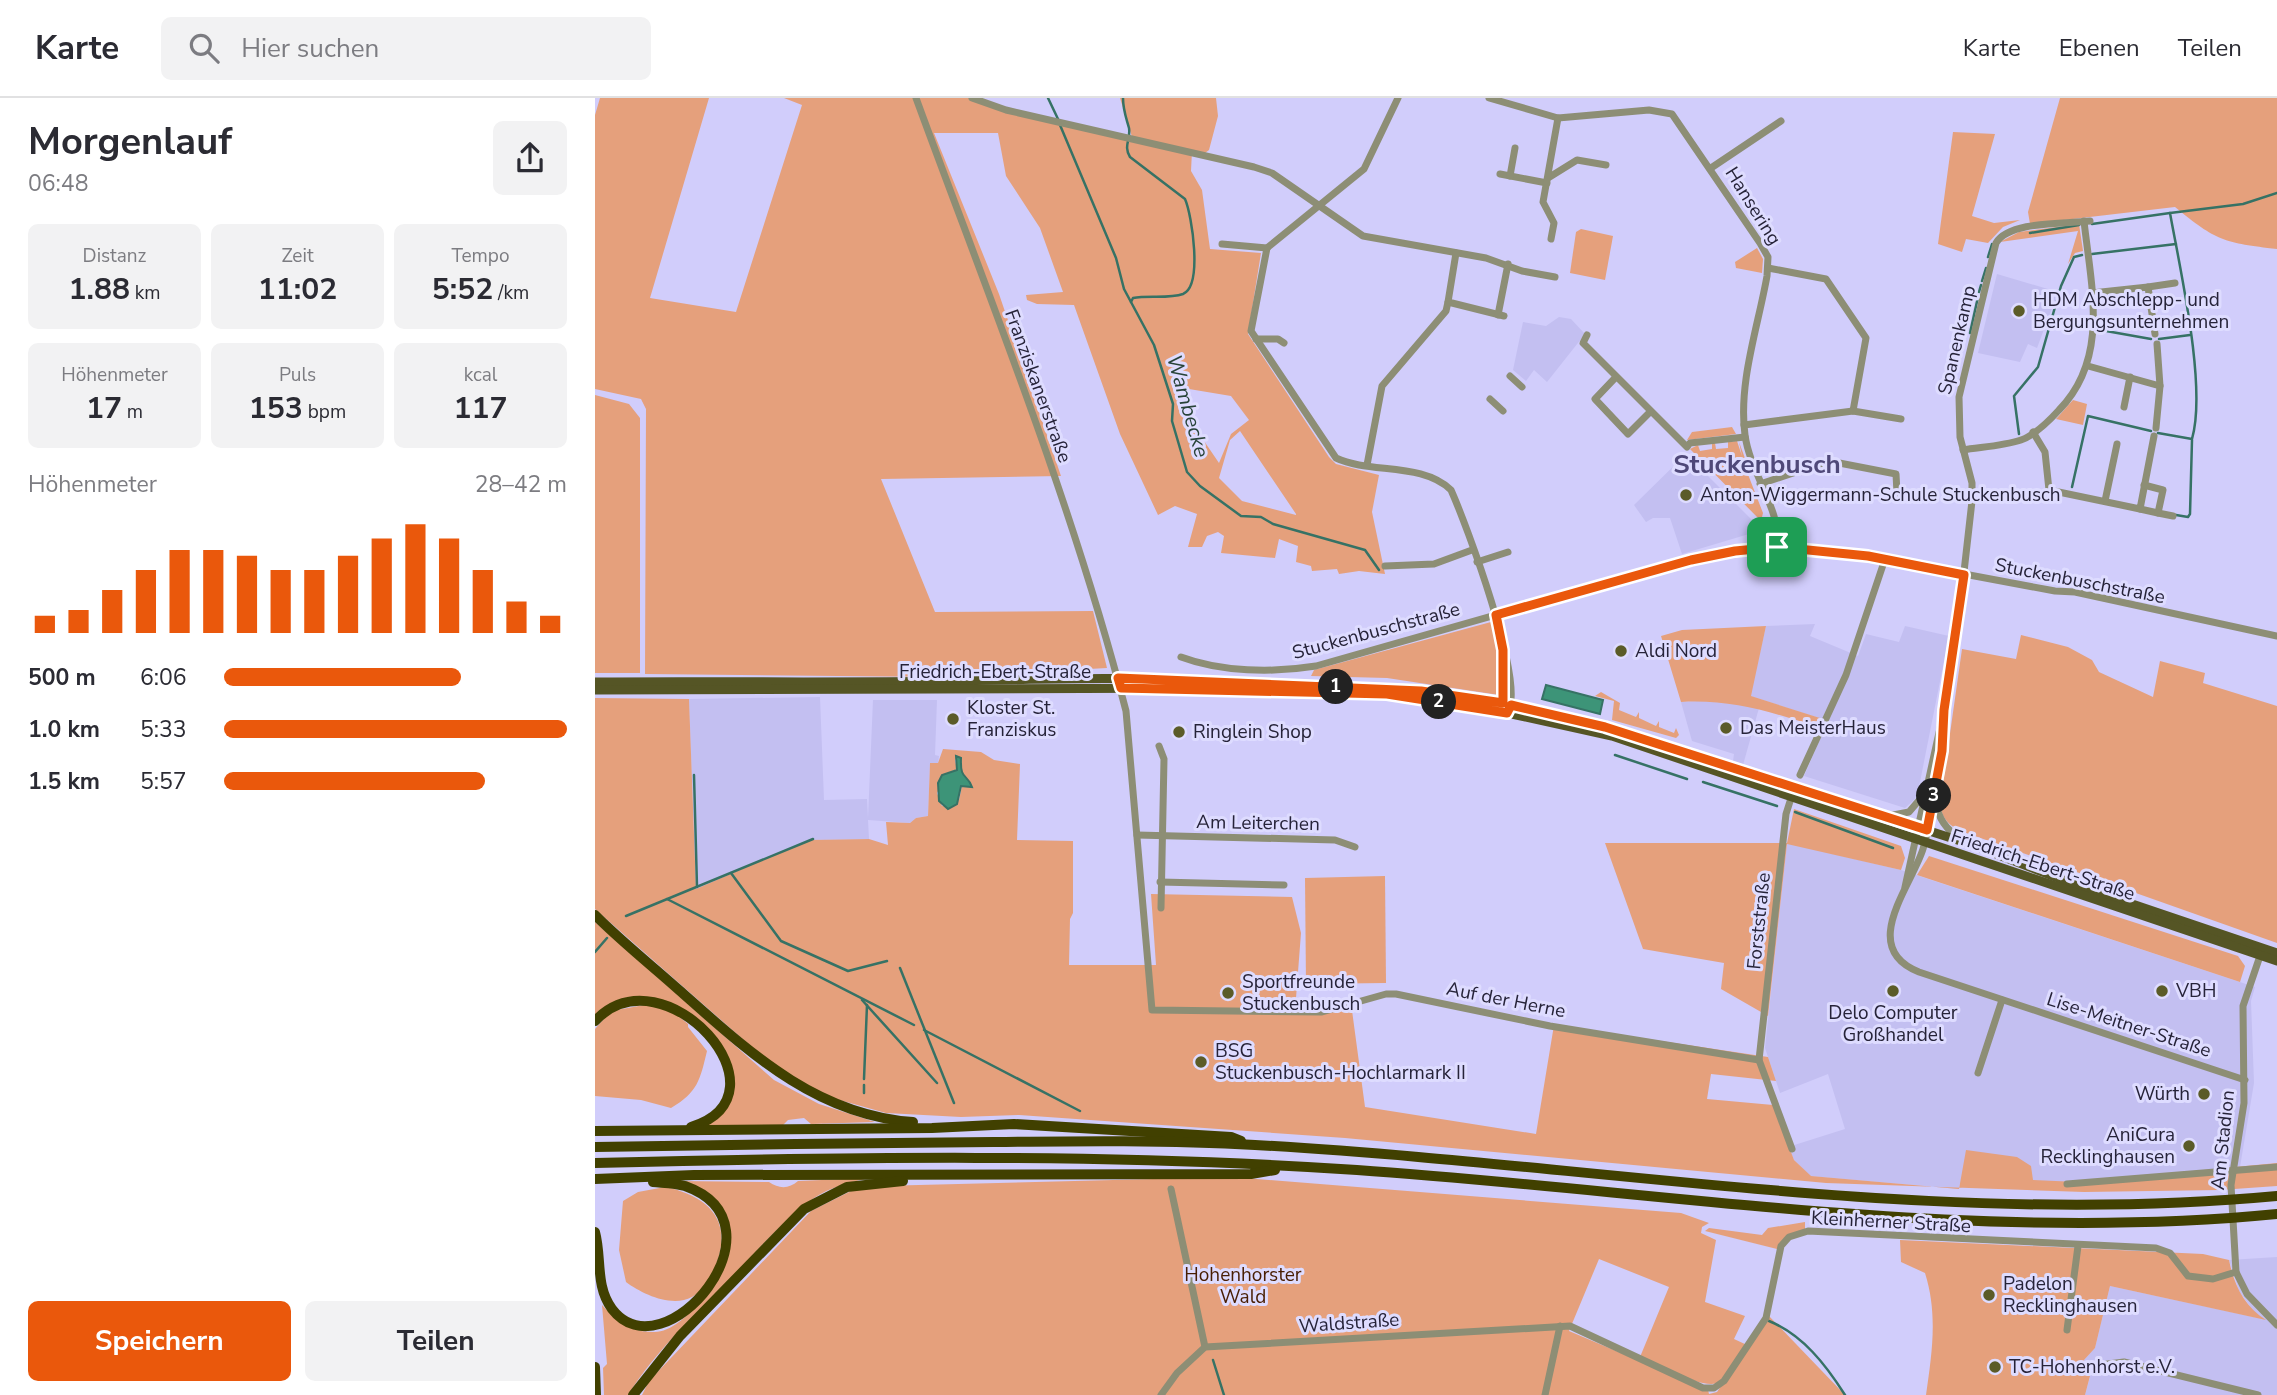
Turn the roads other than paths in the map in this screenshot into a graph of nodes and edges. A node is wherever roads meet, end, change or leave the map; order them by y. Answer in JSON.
{"nodes":[{"id":1,"x":916,"y":98,"type":"edge"},
{"id":2,"x":972,"y":98,"type":"edge"},
{"id":3,"x":1398,"y":98,"type":"edge"},
{"id":4,"x":1489,"y":98,"type":"edge"},
{"id":5,"x":1558,"y":118,"type":"junction"},
{"id":6,"x":1781,"y":121,"type":"dead end"},
{"id":7,"x":1515,"y":148,"type":"dead end"},
{"id":8,"x":1606,"y":165,"type":"dead end"},
{"id":9,"x":1711,"y":168,"type":"junction"},
{"id":10,"x":1500,"y":174,"type":"dead end"},
{"id":11,"x":1510,"y":176,"type":"junction"},
{"id":12,"x":1547,"y":181,"type":"junction"},
{"id":13,"x":1318,"y":206,"type":"junction"},
{"id":14,"x":1551,"y":239,"type":"dead end"},
{"id":15,"x":1222,"y":244,"type":"dead end"},
{"id":16,"x":1267,"y":248,"type":"junction"},
{"id":17,"x":1456,"y":253,"type":"junction"},
{"id":18,"x":1508,"y":264,"type":"junction"},
{"id":19,"x":1768,"y":268,"type":"junction"},
{"id":20,"x":1555,"y":277,"type":"dead end"},
{"id":21,"x":2175,"y":283,"type":"dead end"},
{"id":22,"x":2148,"y":287,"type":"junction"},
{"id":23,"x":2092,"y":293,"type":"junction"},
{"id":24,"x":1448,"y":302,"type":"junction"},
{"id":25,"x":2155,"y":334,"type":"dead end"},
{"id":26,"x":1587,"y":335,"type":"dead end"},
{"id":27,"x":1256,"y":339,"type":"junction"},
{"id":28,"x":1285,"y":342,"type":"dead end"},
{"id":29,"x":2157,"y":344,"type":"dead end"},
{"id":30,"x":2088,"y":366,"type":"junction"},
{"id":31,"x":1510,"y":376,"type":"dead end"},
{"id":32,"x":2130,"y":377,"type":"junction"},
{"id":33,"x":1615,"y":378,"type":"junction"},
{"id":34,"x":2160,"y":386,"type":"junction"},
{"id":35,"x":1523,"y":387,"type":"dead end"},
{"id":36,"x":1490,"y":399,"type":"dead end"},
{"id":37,"x":2124,"y":407,"type":"dead end"},
{"id":38,"x":1503,"y":411,"type":"dead end"},
{"id":39,"x":1853,"y":411,"type":"junction"},
{"id":40,"x":1650,"y":412,"type":"junction"},
{"id":41,"x":1901,"y":419,"type":"dead end"},
{"id":42,"x":1744,"y":425,"type":"junction"},
{"id":43,"x":2033,"y":432,"type":"junction"},
{"id":44,"x":1745,"y":437,"type":"junction"},
{"id":45,"x":2116,"y":444,"type":"dead end"},
{"id":46,"x":1963,"y":450,"type":"junction"},
{"id":47,"x":1367,"y":465,"type":"junction"},
{"id":48,"x":1760,"y":484,"type":"junction"},
{"id":49,"x":2144,"y":485,"type":"junction"},
{"id":50,"x":1897,"y":494,"type":"dead end"},
{"id":51,"x":2105,"y":501,"type":"junction"},
{"id":52,"x":2140,"y":509,"type":"junction"},
{"id":53,"x":2158,"y":513,"type":"junction"},
{"id":54,"x":2173,"y":516,"type":"dead end"},
{"id":55,"x":1777,"y":547,"type":"junction"},
{"id":56,"x":1472,"y":550,"type":"junction"},
{"id":57,"x":1508,"y":552,"type":"dead end"},
{"id":58,"x":1885,"y":559,"type":"junction"},
{"id":59,"x":1476,"y":562,"type":"junction"},
{"id":60,"x":1385,"y":566,"type":"dead end"},
{"id":61,"x":1964,"y":575,"type":"junction"},
{"id":62,"x":1496,"y":615,"type":"junction"},
{"id":63,"x":2277,"y":636,"type":"edge"},
{"id":64,"x":1181,"y":657,"type":"dead end"},
{"id":65,"x":1118,"y":678,"type":"junction"},
{"id":66,"x":595,"y":681,"type":"edge"},
{"id":67,"x":1121,"y":688,"type":"junction"},
{"id":68,"x":595,"y":690,"type":"edge"},
{"id":69,"x":1507,"y":707,"type":"junction"},
{"id":70,"x":1944,"y":710,"type":"junction"},
{"id":71,"x":1159,"y":746,"type":"dead end"},
{"id":72,"x":1800,"y":775,"type":"dead end"},
{"id":73,"x":1935,"y":790,"type":"junction"},
{"id":74,"x":1794,"y":791,"type":"junction"},
{"id":75,"x":1925,"y":791,"type":"junction"},
{"id":76,"x":1883,"y":817,"type":"junction"},
{"id":77,"x":1916,"y":827,"type":"junction"},
{"id":78,"x":1927,"y":830,"type":"junction"},
{"id":79,"x":1137,"y":835,"type":"junction"},
{"id":80,"x":1160,"y":838,"type":"junction"},
{"id":81,"x":1913,"y":840,"type":"junction"},
{"id":82,"x":1924,"y":844,"type":"junction"},
{"id":83,"x":1973,"y":845,"type":"junction"},
{"id":84,"x":1355,"y":847,"type":"dead end"},
{"id":85,"x":1160,"y":882,"type":"junction"},
{"id":86,"x":1285,"y":885,"type":"dead end"},
{"id":87,"x":1905,"y":887,"type":"junction"},
{"id":88,"x":1161,"y":908,"type":"dead end"},
{"id":89,"x":595,"y":915,"type":"edge"},
{"id":90,"x":2261,"y":951,"type":"junction"},
{"id":91,"x":2277,"y":953,"type":"edge"},
{"id":92,"x":2277,"y":961,"type":"edge"},
{"id":93,"x":2003,"y":1000,"type":"junction"},
{"id":94,"x":595,"y":1021,"type":"edge"},
{"id":95,"x":1759,"y":1059,"type":"junction"},
{"id":96,"x":1978,"y":1073,"type":"dead end"},
{"id":97,"x":2245,"y":1080,"type":"junction"},
{"id":98,"x":968,"y":1125,"type":"junction"},
{"id":99,"x":678,"y":1130,"type":"junction"},
{"id":100,"x":597,"y":1131,"type":"edge"},
{"id":101,"x":1250,"y":1144,"type":"junction"},
{"id":102,"x":598,"y":1147,"type":"edge"},
{"id":103,"x":1792,"y":1149,"type":"dead end"},
{"id":104,"x":598,"y":1163,"type":"edge"},
{"id":105,"x":1298,"y":1167,"type":"junction"},
{"id":106,"x":2277,"y":1167,"type":"edge"},
{"id":107,"x":2232,"y":1172,"type":"junction"},
{"id":108,"x":944,"y":1175,"type":"junction"},
{"id":109,"x":626,"y":1178,"type":"junction"},
{"id":110,"x":599,"y":1179,"type":"edge"},
{"id":111,"x":2067,"y":1184,"type":"dead end"},
{"id":112,"x":1171,"y":1189,"type":"dead end"},
{"id":113,"x":2277,"y":1196,"type":"edge"},
{"id":114,"x":2277,"y":1214,"type":"edge"},
{"id":115,"x":595,"y":1232,"type":"edge"},
{"id":116,"x":2078,"y":1245,"type":"junction"},
{"id":117,"x":2236,"y":1272,"type":"junction"},
{"id":118,"x":2277,"y":1325,"type":"edge"},
{"id":119,"x":1560,"y":1326,"type":"junction"},
{"id":120,"x":2067,"y":1331,"type":"dead end"},
{"id":121,"x":1205,"y":1347,"type":"junction"},
{"id":122,"x":2100,"y":1365,"type":"dead end"},
{"id":123,"x":595,"y":1367,"type":"edge"},
{"id":124,"x":596,"y":1395,"type":"edge"},
{"id":125,"x":633,"y":1395,"type":"edge"},
{"id":126,"x":1161,"y":1395,"type":"edge"},
{"id":127,"x":1545,"y":1395,"type":"edge"},
{"id":128,"x":2258,"y":1395,"type":"edge"}],
"edges":[{"from":1,"to":65,"type":"street","name":"Franziskanerstraße"},
{"from":2,"to":13,"type":"street"},
{"from":3,"to":13,"type":"street"},
{"from":4,"to":5,"type":"street","name":"Hansering"},
{"from":5,"to":9,"type":"street","name":"Hansering"},
{"from":5,"to":12,"type":"street"},
{"from":6,"to":9,"type":"street"},
{"from":7,"to":11,"type":"street"},
{"from":8,"to":12,"type":"street"},
{"from":9,"to":19,"type":"street","name":"Hansering"},
{"from":10,"to":11,"type":"street"},
{"from":11,"to":12,"type":"street"},
{"from":12,"to":14,"type":"street"},
{"from":13,"to":16,"type":"street"},
{"from":13,"to":17,"type":"street"},
{"from":15,"to":16,"type":"street"},
{"from":16,"to":27,"type":"street"},
{"from":17,"to":18,"type":"street"},
{"from":17,"to":24,"type":"street"},
{"from":18,"to":20,"type":"street"},
{"from":18,"to":24,"type":"street"},
{"from":19,"to":39,"type":"street"},
{"from":19,"to":42,"type":"street","name":"Hansering"},
{"from":21,"to":22,"type":"street"},
{"from":22,"to":23,"type":"street"},
{"from":22,"to":25,"type":"street"},
{"from":23,"to":30,"type":"street"},
{"from":23,"to":46,"type":"street","name":"Spanenkamp"},
{"from":24,"to":47,"type":"street"},
{"from":26,"to":33,"type":"street"},
{"from":27,"to":28,"type":"street"},
{"from":27,"to":47,"type":"street"},
{"from":29,"to":34,"type":"street"},
{"from":30,"to":32,"type":"street"},
{"from":30,"to":43,"type":"street"},
{"from":31,"to":35,"type":"street"},
{"from":32,"to":34,"type":"street"},
{"from":32,"to":37,"type":"street"},
{"from":33,"to":40,"type":"street"},
{"from":33,"to":40,"type":"street"},
{"from":34,"to":49,"type":"street"},
{"from":36,"to":38,"type":"street"},
{"from":39,"to":41,"type":"street"},
{"from":39,"to":42,"type":"street"},
{"from":40,"to":44,"type":"street"},
{"from":42,"to":44,"type":"street","name":"Hansering"},
{"from":43,"to":46,"type":"street"},
{"from":43,"to":51,"type":"street"},
{"from":44,"to":48,"type":"street","name":"Hansering"},
{"from":45,"to":51,"type":"street"},
{"from":46,"to":61,"type":"street","name":"Spanenkamp"},
{"from":47,"to":56,"type":"street"},
{"from":48,"to":50,"type":"street"},
{"from":48,"to":55,"type":"street","name":"Hansering"},
{"from":49,"to":52,"type":"street"},
{"from":49,"to":53,"type":"street"},
{"from":51,"to":52,"type":"street"},
{"from":52,"to":53,"type":"street"},
{"from":53,"to":54,"type":"street"},
{"from":55,"to":58,"type":"street","name":"Stuckenbuschstraße"},
{"from":55,"to":62,"type":"street","name":"Stuckenbuschstraße"},
{"from":56,"to":59,"type":"street"},
{"from":56,"to":60,"type":"street"},
{"from":57,"to":59,"type":"street"},
{"from":58,"to":61,"type":"street","name":"Stuckenbuschstraße"},
{"from":58,"to":72,"type":"street"},
{"from":59,"to":62,"type":"street"},
{"from":61,"to":63,"type":"street","name":"Stuckenbuschstraße"},
{"from":61,"to":70,"type":"street","name":"Spanenkamp"},
{"from":62,"to":64,"type":"street","name":"Stuckenbuschstraße"},
{"from":62,"to":69,"type":"street"},
{"from":65,"to":66,"type":"main road","name":"Friedrich-Ebert-Straße"},
{"from":65,"to":67,"type":"street","name":"Franziskanerstraße"},
{"from":65,"to":69,"type":"main road","name":"Friedrich-Ebert-Straße"},
{"from":67,"to":68,"type":"main road","name":"Friedrich-Ebert-Straße"},
{"from":67,"to":69,"type":"main road","name":"Friedrich-Ebert-Straße"},
{"from":67,"to":79,"type":"street"},
{"from":69,"to":74,"type":"main road","name":"Friedrich-Ebert-Straße"},
{"from":70,"to":73,"type":"street","name":"Spanenkamp"},
{"from":70,"to":75,"type":"street","name":"Spanenkamp"},
{"from":71,"to":80,"type":"street"},
{"from":73,"to":78,"type":"street","name":"Spanenkamp"},
{"from":73,"to":83,"type":"street","name":"Spanenkamp"},
{"from":74,"to":76,"type":"main road","name":"Friedrich-Ebert-Straße"},
{"from":74,"to":81,"type":"main road","name":"Friedrich-Ebert-Straße"},
{"from":74,"to":95,"type":"street","name":"Forststraße"},
{"from":75,"to":76,"type":"street"},
{"from":75,"to":77,"type":"street","name":"Spanenkamp"},
{"from":76,"to":77,"type":"main road","name":"Friedrich-Ebert-Straße"},
{"from":77,"to":78,"type":"main road","name":"Friedrich-Ebert-Straße"},
{"from":77,"to":81,"type":"street","name":"Lise-Meitner-Straße"},
{"from":78,"to":82,"type":"street","name":"Spanenkamp"},
{"from":78,"to":83,"type":"main road","name":"Friedrich-Ebert-Straße"},
{"from":79,"to":80,"type":"street","name":"Am Leiterchen"},
{"from":79,"to":95,"type":"street","name":"Auf der Herne"},
{"from":80,"to":84,"type":"street","name":"Am Leiterchen"},
{"from":80,"to":85,"type":"street"},
{"from":81,"to":82,"type":"main road","name":"Friedrich-Ebert-Straße"},
{"from":81,"to":87,"type":"street","name":"Lise-Meitner-Straße"},
{"from":82,"to":87,"type":"street","name":"Lise-Meitner-Straße"},
{"from":82,"to":90,"type":"main road","name":"Friedrich-Ebert-Straße"},
{"from":83,"to":90,"type":"main road","name":"Friedrich-Ebert-Straße"},
{"from":85,"to":86,"type":"street"},
{"from":85,"to":88,"type":"street"},
{"from":87,"to":93,"type":"street","name":"Lise-Meitner-Straße"},
{"from":89,"to":98,"type":"highway"},
{"from":90,"to":91,"type":"main road","name":"Friedrich-Ebert-Straße"},
{"from":90,"to":92,"type":"main road","name":"Friedrich-Ebert-Straße"},
{"from":90,"to":97,"type":"street","name":"Am Stadion"},
{"from":93,"to":96,"type":"street"},
{"from":93,"to":97,"type":"street","name":"Lise-Meitner-Straße"},
{"from":94,"to":99,"type":"highway"},
{"from":95,"to":103,"type":"street"},
{"from":97,"to":107,"type":"street","name":"Am Stadion"},
{"from":98,"to":99,"type":"highway"},
{"from":98,"to":101,"type":"highway"},
{"from":99,"to":100,"type":"highway"},
{"from":101,"to":102,"type":"highway"},
{"from":101,"to":113,"type":"highway"},
{"from":104,"to":105,"type":"highway"},
{"from":105,"to":108,"type":"highway"},
{"from":105,"to":114,"type":"highway"},
{"from":106,"to":107,"type":"street"},
{"from":107,"to":111,"type":"street"},
{"from":107,"to":117,"type":"street","name":"Am Stadion"},
{"from":108,"to":109,"type":"highway"},
{"from":108,"to":125,"type":"highway"},
{"from":109,"to":110,"type":"highway"},
{"from":109,"to":115,"type":"highway"},
{"from":112,"to":121,"type":"street"},
{"from":116,"to":117,"type":"street","name":"Kleinherner Straße"},
{"from":116,"to":119,"type":"street","name":"Kleinherner Straße"},
{"from":116,"to":120,"type":"street"},
{"from":117,"to":118,"type":"street","name":"Am Stadion"},
{"from":119,"to":121,"type":"street","name":"Waldstraße"},
{"from":119,"to":127,"type":"street"},
{"from":121,"to":126,"type":"street"},
{"from":122,"to":128,"type":"street"},
{"from":123,"to":124,"type":"highway"}]}
